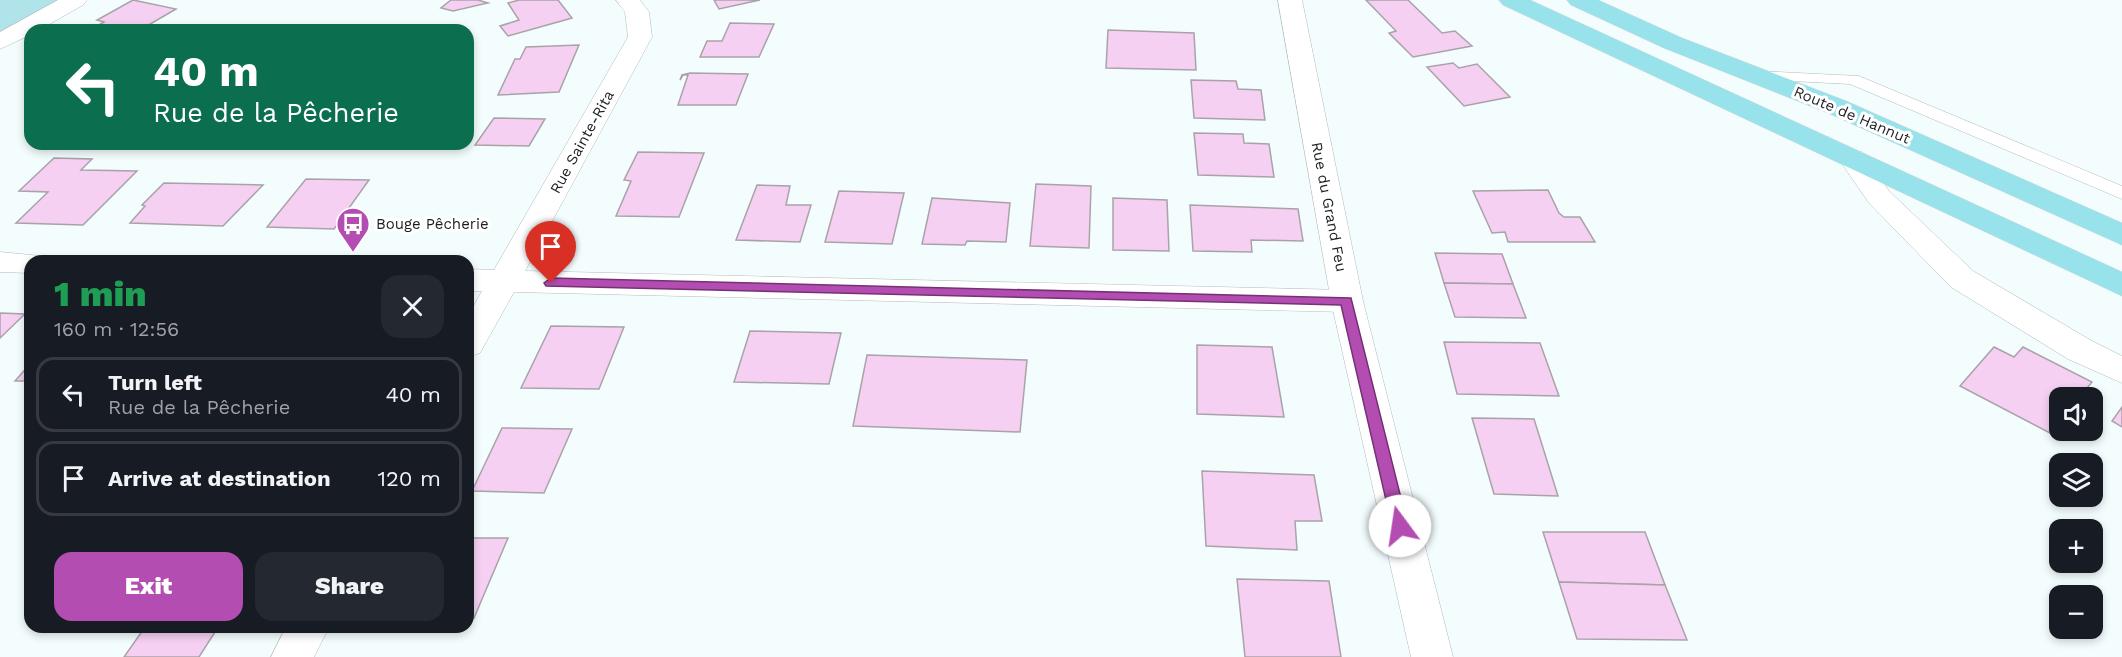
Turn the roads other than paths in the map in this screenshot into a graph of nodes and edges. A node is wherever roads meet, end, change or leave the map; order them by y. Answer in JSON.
{"nodes":[{"id":1,"x":75,"y":0,"type":"edge"},
{"id":2,"x":628,"y":0,"type":"edge"},
{"id":3,"x":1290,"y":0,"type":"edge"},
{"id":4,"x":1511,"y":0,"type":"edge"},
{"id":5,"x":1579,"y":0,"type":"edge"},
{"id":6,"x":32,"y":24,"type":"edge"},
{"id":7,"x":24,"y":29,"type":"edge"},
{"id":8,"x":0,"y":42,"type":"edge"},
{"id":9,"x":1757,"y":76,"type":"junction"},
{"id":10,"x":1852,"y":158,"type":"junction"},
{"id":11,"x":2122,"y":193,"type":"edge"},
{"id":12,"x":2122,"y":235,"type":"edge"},
{"id":13,"x":0,"y":262,"type":"edge"},
{"id":14,"x":24,"y":264,"type":"edge"},
{"id":15,"x":474,"y":280,"type":"edge"},
{"id":16,"x":504,"y":281,"type":"junction"},
{"id":17,"x":2122,"y":285,"type":"edge"},
{"id":18,"x":1347,"y":301,"type":"junction"},
{"id":19,"x":474,"y":334,"type":"edge"},
{"id":20,"x":2122,"y":370,"type":"edge"},
{"id":21,"x":305,"y":633,"type":"edge"},
{"id":22,"x":292,"y":657,"type":"edge"},
{"id":23,"x":1432,"y":657,"type":"edge"}],
"edges":[{"from":1,"to":6,"type":"street"},
{"from":2,"to":16,"type":"street","name":"Rue Sainte-Rita"},
{"from":3,"to":18,"type":"street","name":"Rue du Grand Feu"},
{"from":4,"to":10,"type":"main road"},
{"from":5,"to":9,"type":"main road","name":"Route de Hannut"},
{"from":7,"to":8,"type":"street"},
{"from":9,"to":11,"type":"lane"},
{"from":9,"to":12,"type":"main road","name":"Route de Hannut"},
{"from":10,"to":17,"type":"main road"},
{"from":10,"to":20,"type":"street"},
{"from":13,"to":14,"type":"street"},
{"from":15,"to":16,"type":"street"},
{"from":16,"to":18,"type":"street"},
{"from":16,"to":19,"type":"street","name":"Rue Sainte-Rita"},
{"from":18,"to":23,"type":"street","name":"Rue du Grand Feu"},
{"from":21,"to":22,"type":"street"}]}
